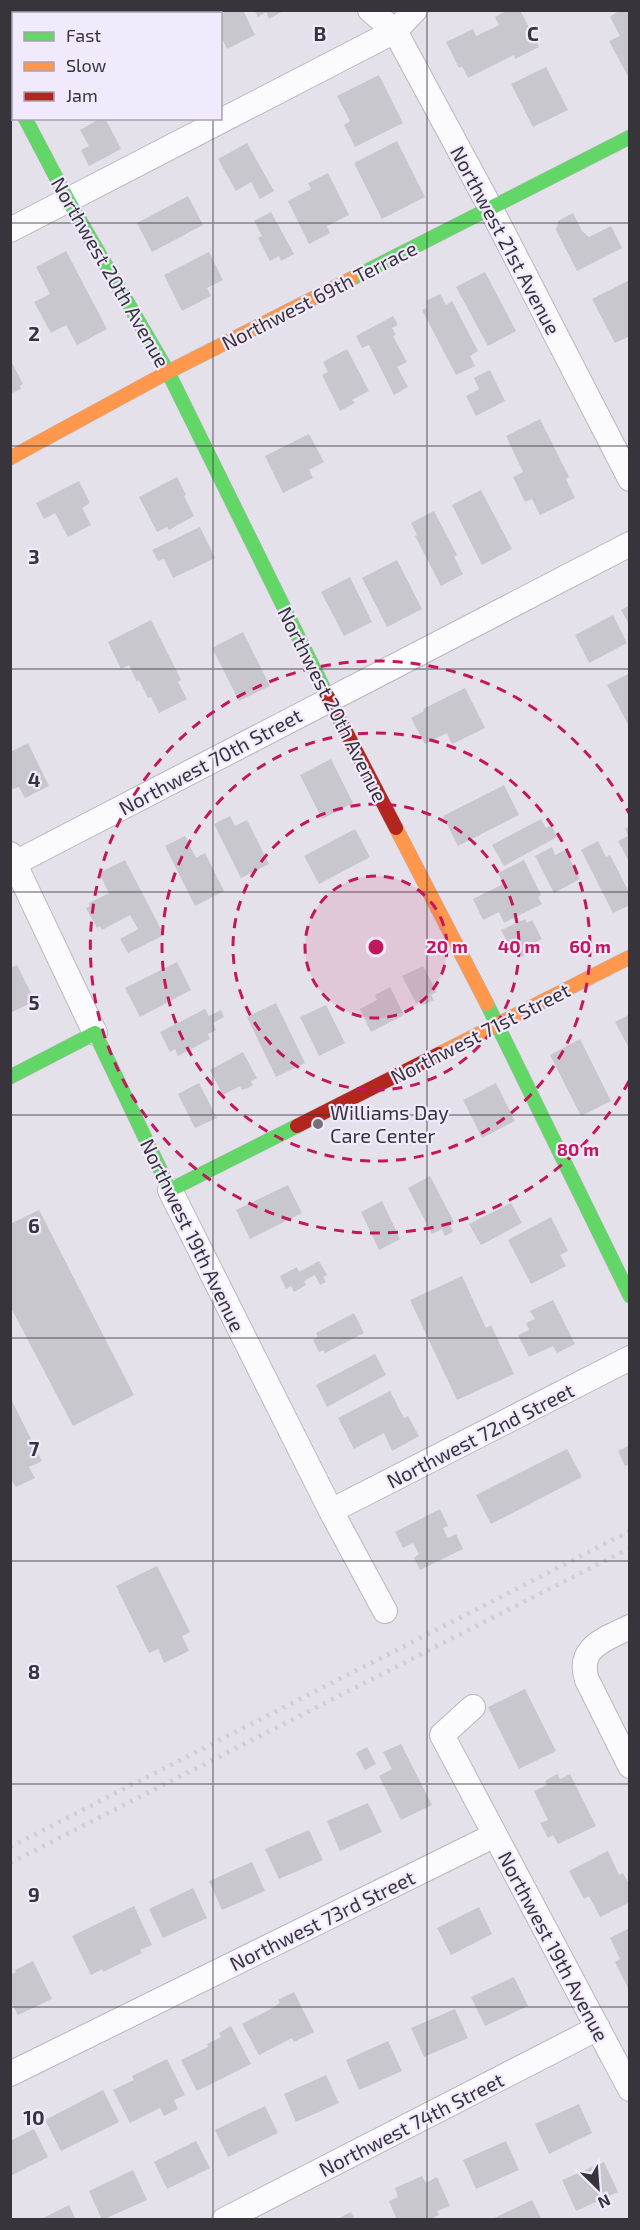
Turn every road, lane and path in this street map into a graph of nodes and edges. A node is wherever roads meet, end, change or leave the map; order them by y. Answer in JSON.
{"nodes":[{"id":1,"x":370,"y":10,"type":"edge"},
{"id":2,"x":415,"y":10,"type":"edge"},
{"id":3,"x":395,"y":31,"type":"junction"},
{"id":4,"x":26,"y":120,"type":"edge"},
{"id":5,"x":630,"y":137,"type":"edge"},
{"id":6,"x":68,"y":200,"type":"junction"},
{"id":7,"x":490,"y":207,"type":"junction"},
{"id":8,"x":10,"y":230,"type":"edge"},
{"id":9,"x":168,"y":372,"type":"junction"},
{"id":10,"x":10,"y":458,"type":"edge"},
{"id":11,"x":630,"y":479,"type":"edge"},
{"id":12,"x":630,"y":544,"type":"edge"},
{"id":13,"x":329,"y":699,"type":"junction"},
{"id":14,"x":13,"y":858,"type":"edge"},
{"id":15,"x":630,"y":957,"type":"edge"},
{"id":16,"x":498,"y":1025,"type":"junction"},
{"id":17,"x":95,"y":1033,"type":"junction"},
{"id":18,"x":10,"y":1077,"type":"edge"},
{"id":19,"x":170,"y":1190,"type":"junction"},
{"id":20,"x":630,"y":1296,"type":"edge"},
{"id":21,"x":630,"y":1358,"type":"edge"},
{"id":22,"x":331,"y":1511,"type":"junction"},
{"id":23,"x":385,"y":1611,"type":"dead end"},
{"id":24,"x":630,"y":1627,"type":"edge"},
{"id":25,"x":473,"y":1707,"type":"dead end"},
{"id":26,"x":630,"y":1766,"type":"edge"},
{"id":27,"x":495,"y":1835,"type":"junction"},
{"id":28,"x":598,"y":2028,"type":"junction"},
{"id":29,"x":10,"y":2074,"type":"edge"},
{"id":30,"x":630,"y":2089,"type":"edge"},
{"id":31,"x":224,"y":2220,"type":"edge"}],
"edges":[{"from":1,"to":3,"type":"street","name":"Northwest 21st Avenue"},
{"from":2,"to":3,"type":"street"},
{"from":3,"to":6,"type":"street"},
{"from":3,"to":7,"type":"street","name":"Northwest 21st Avenue"},
{"from":4,"to":6,"type":"street","name":"Northwest 20th Avenue"},
{"from":5,"to":7,"type":"street","name":"Northwest 69th Terrace"},
{"from":6,"to":8,"type":"street"},
{"from":6,"to":9,"type":"street","name":"Northwest 20th Avenue"},
{"from":7,"to":9,"type":"street","name":"Northwest 69th Terrace"},
{"from":7,"to":11,"type":"street","name":"Northwest 21st Avenue"},
{"from":9,"to":10,"type":"street","name":"Northwest 69th Terrace"},
{"from":9,"to":13,"type":"street","name":"Northwest 20th Avenue"},
{"from":12,"to":13,"type":"street","name":"Northwest 70th Street"},
{"from":13,"to":14,"type":"street","name":"Northwest 70th Street"},
{"from":13,"to":16,"type":"street","name":"Northwest 20th Avenue"},
{"from":14,"to":17,"type":"street","name":"Northwest 19th Avenue"},
{"from":15,"to":16,"type":"street","name":"Northwest 71st Street"},
{"from":16,"to":19,"type":"street","name":"Northwest 71st Street"},
{"from":16,"to":20,"type":"street","name":"Northwest 20th Avenue"},
{"from":17,"to":18,"type":"street"},
{"from":17,"to":19,"type":"street","name":"Northwest 19th Avenue"},
{"from":19,"to":22,"type":"street","name":"Northwest 19th Avenue"},
{"from":21,"to":22,"type":"street","name":"Northwest 72nd Street"},
{"from":22,"to":23,"type":"street","name":"Northwest 19th Avenue"},
{"from":24,"to":26,"type":"street"},
{"from":25,"to":27,"type":"street"},
{"from":27,"to":28,"type":"street","name":"Northwest 19th Avenue"},
{"from":27,"to":29,"type":"street","name":"Northwest 73rd Street"},
{"from":28,"to":30,"type":"street","name":"Northwest 19th Avenue"},
{"from":28,"to":31,"type":"street","name":"Northwest 74th Street"}]}
